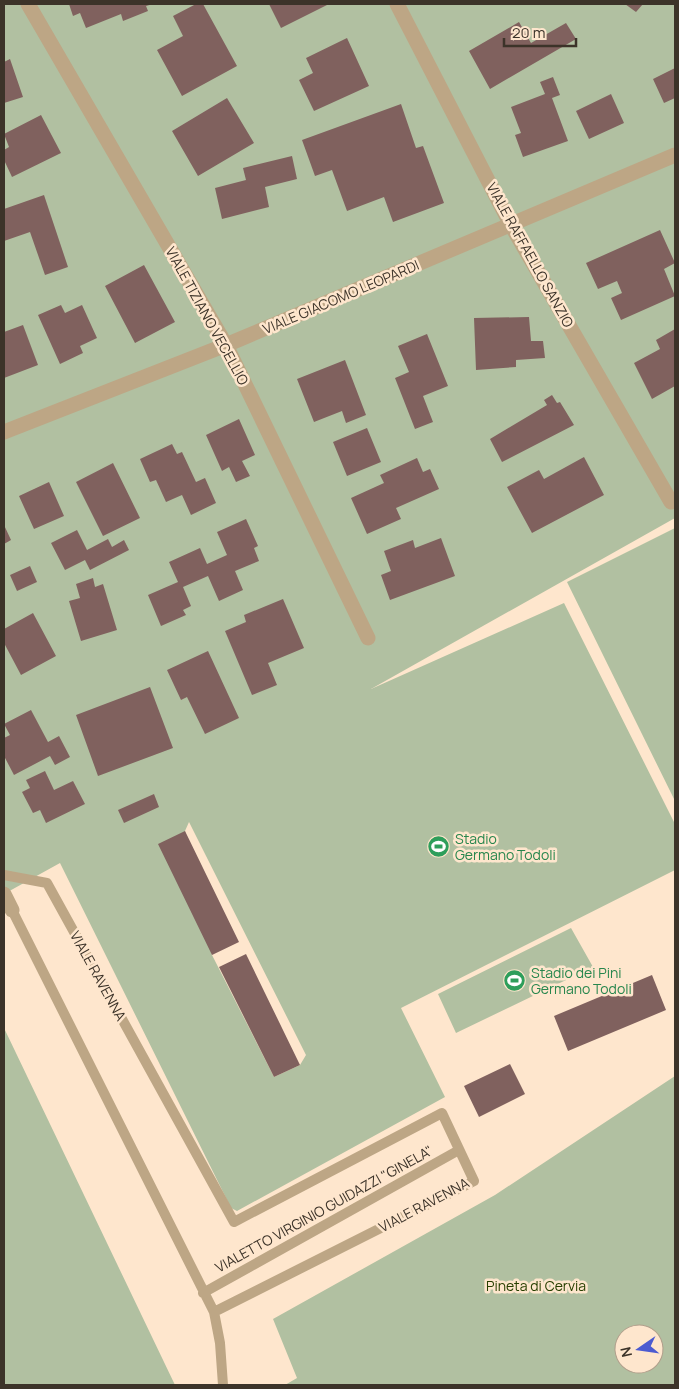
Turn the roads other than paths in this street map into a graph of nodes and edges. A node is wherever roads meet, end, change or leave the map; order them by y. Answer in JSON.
{"nodes":[{"id":1,"x":28,"y":4,"type":"edge"},
{"id":2,"x":397,"y":4,"type":"edge"},
{"id":3,"x":675,"y":154,"type":"edge"},
{"id":4,"x":511,"y":225,"type":"junction"},
{"id":5,"x":226,"y":345,"type":"junction"},
{"id":6,"x":4,"y":432,"type":"edge"},
{"id":7,"x":671,"y":502,"type":"dead end"},
{"id":8,"x":368,"y":638,"type":"dead end"},
{"id":9,"x":4,"y":875,"type":"edge"},
{"id":10,"x":4,"y":894,"type":"edge"},
{"id":11,"x":12,"y":910,"type":"joint"},
{"id":12,"x":459,"y":1150,"type":"junction"},
{"id":13,"x":203,"y":1293,"type":"junction"},
{"id":14,"x":214,"y":1312,"type":"junction"},
{"id":15,"x":222,"y":1385,"type":"edge"}],
"edges":[{"from":1,"to":5,"type":"street","name":"VIALE TIZIANO VECELLIO"},
{"from":2,"to":4,"type":"street","name":"VIALE RAFFAELLO SANZIO"},
{"from":3,"to":4,"type":"street","name":"VIALE GIACOMO LEOPARDI"},
{"from":4,"to":5,"type":"street","name":"VIALE GIACOMO LEOPARDI"},
{"from":4,"to":7,"type":"street","name":"VIALE RAFFAELLO SANZIO"},
{"from":5,"to":6,"type":"street","name":"VIALE GIACOMO LEOPARDI"},
{"from":5,"to":8,"type":"street","name":"VIALE TIZIANO VECELLIO"},
{"from":9,"to":12,"type":"lane","name":"VIALE RAVENNA"},
{"from":10,"to":11,"type":"street"},
{"from":11,"to":13,"type":"lane"},
{"from":12,"to":13,"type":"lane","name":"VIALETTO VIRGINIO GUIDAZZI \"GINELA\""},
{"from":12,"to":14,"type":"lane","name":"VIALE RAVENNA"},
{"from":13,"to":14,"type":"lane"},
{"from":14,"to":15,"type":"lane"}]}
